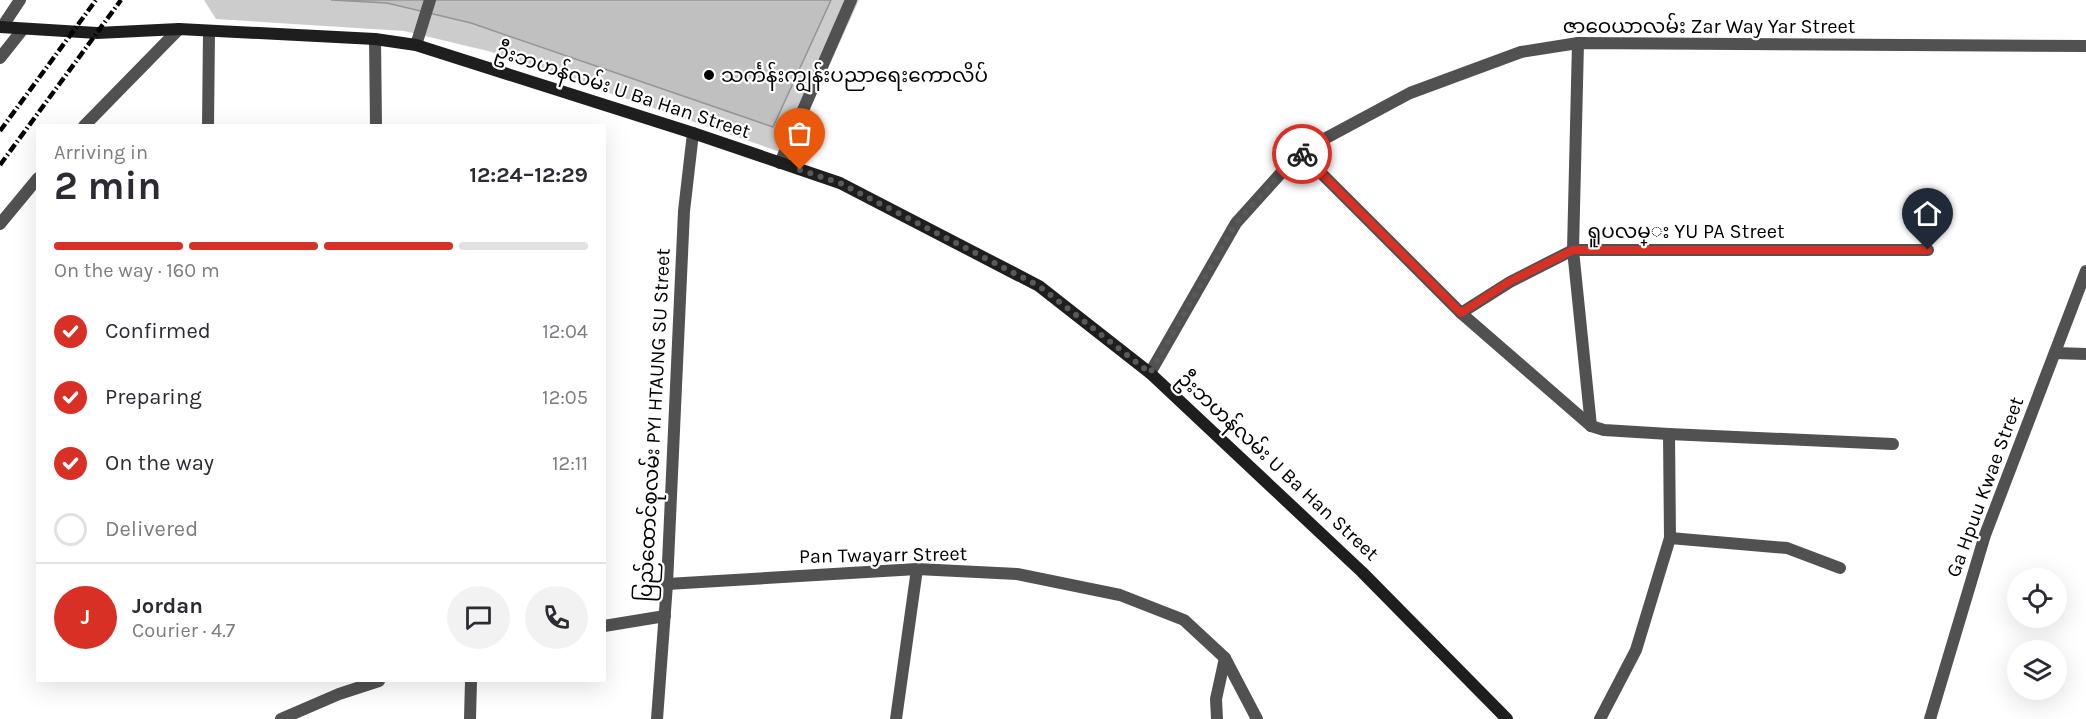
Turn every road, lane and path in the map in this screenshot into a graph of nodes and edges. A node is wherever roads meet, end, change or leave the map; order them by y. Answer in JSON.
{"nodes":[{"id":1,"x":20,"y":0,"type":"edge"},
{"id":2,"x":430,"y":0,"type":"edge"},
{"id":3,"x":851,"y":0,"type":"edge"},
{"id":4,"x":1,"y":27,"type":"edge"},
{"id":5,"x":23,"y":28,"type":"junction"},
{"id":6,"x":178,"y":29,"type":"junction"},
{"id":7,"x":209,"y":32,"type":"junction"},
{"id":8,"x":375,"y":39,"type":"junction"},
{"id":9,"x":1578,"y":43,"type":"junction"},
{"id":10,"x":416,"y":45,"type":"junction"},
{"id":11,"x":2086,"y":46,"type":"edge"},
{"id":12,"x":0,"y":58,"type":"edge"},
{"id":13,"x":86,"y":124,"type":"edge"},
{"id":14,"x":208,"y":124,"type":"edge"},
{"id":15,"x":376,"y":124,"type":"edge"},
{"id":16,"x":693,"y":133,"type":"junction"},
{"id":17,"x":1300,"y":152,"type":"junction"},
{"id":18,"x":780,"y":163,"type":"junction"},
{"id":19,"x":36,"y":180,"type":"edge"},
{"id":20,"x":0,"y":224,"type":"edge"},
{"id":21,"x":1573,"y":250,"type":"junction"},
{"id":22,"x":1928,"y":250,"type":"dead end"},
{"id":23,"x":2086,"y":271,"type":"edge"},
{"id":24,"x":1461,"y":313,"type":"junction"},
{"id":25,"x":2055,"y":353,"type":"junction"},
{"id":26,"x":2086,"y":354,"type":"edge"},
{"id":27,"x":1150,"y":373,"type":"junction"},
{"id":28,"x":1590,"y":426,"type":"junction"},
{"id":29,"x":1669,"y":434,"type":"junction"},
{"id":30,"x":1893,"y":444,"type":"dead end"},
{"id":31,"x":1670,"y":538,"type":"junction"},
{"id":32,"x":1840,"y":568,"type":"dead end"},
{"id":33,"x":917,"y":569,"type":"junction"},
{"id":34,"x":667,"y":584,"type":"junction"},
{"id":35,"x":665,"y":616,"type":"junction"},
{"id":36,"x":606,"y":626,"type":"edge"},
{"id":37,"x":1225,"y":658,"type":"junction"},
{"id":38,"x":372,"y":682,"type":"edge"},
{"id":39,"x":471,"y":682,"type":"edge"},
{"id":40,"x":340,"y":687,"type":"edge"},
{"id":41,"x":281,"y":719,"type":"edge"},
{"id":42,"x":470,"y":719,"type":"edge"},
{"id":43,"x":657,"y":719,"type":"edge"},
{"id":44,"x":896,"y":719,"type":"edge"},
{"id":45,"x":1216,"y":719,"type":"edge"},
{"id":46,"x":1257,"y":719,"type":"edge"},
{"id":47,"x":1507,"y":719,"type":"edge"},
{"id":48,"x":1600,"y":719,"type":"edge"},
{"id":49,"x":1930,"y":719,"type":"edge"}],
"edges":[{"from":1,"to":4,"type":"street"},
{"from":2,"to":10,"type":"street"},
{"from":3,"to":18,"type":"street"},
{"from":4,"to":5,"type":"street","name":"ဦးဘဟန်လမ်း U Ba Han Street"},
{"from":5,"to":6,"type":"street","name":"ဦးဘဟန်လမ်း U Ba Han Street"},
{"from":5,"to":12,"type":"street"},
{"from":6,"to":7,"type":"street","name":"ဦးဘဟန်လမ်း U Ba Han Street"},
{"from":6,"to":13,"type":"street"},
{"from":7,"to":8,"type":"street","name":"ဦးဘဟန်လမ်း U Ba Han Street"},
{"from":7,"to":14,"type":"street"},
{"from":8,"to":10,"type":"street","name":"ဦးဘဟန်လမ်း U Ba Han Street"},
{"from":8,"to":15,"type":"street"},
{"from":9,"to":11,"type":"street","name":"ဇာဝေယာလမ်း Zar Way Yar Street"},
{"from":9,"to":17,"type":"street","name":"ဇာဝေယာလမ်း Zar Way Yar Street"},
{"from":9,"to":21,"type":"street"},
{"from":10,"to":16,"type":"street","name":"ဦးဘဟန်လမ်း U Ba Han Street"},
{"from":16,"to":18,"type":"street","name":"ဦးဘဟန်လမ်း U Ba Han Street"},
{"from":16,"to":34,"type":"street","name":"ပြည်ထောင်စုလမ်း PYI HTAUNG SU Street"},
{"from":17,"to":24,"type":"street"},
{"from":17,"to":27,"type":"street","name":"ဇာဝေယာလမ်း Zar Way Yar Street"},
{"from":18,"to":27,"type":"street","name":"ဦးဘဟန်လမ်း U Ba Han Street"},
{"from":19,"to":20,"type":"street"},
{"from":21,"to":22,"type":"street","name":"ရူပလမ္း YU PA Street"},
{"from":21,"to":24,"type":"street","name":"ရူပလမ္း YU PA Street"},
{"from":21,"to":28,"type":"street"},
{"from":23,"to":25,"type":"street","name":"Ga Hpuu Kwae Street"},
{"from":24,"to":28,"type":"street"},
{"from":25,"to":26,"type":"street"},
{"from":25,"to":49,"type":"street","name":"Ga Hpuu Kwae Street"},
{"from":27,"to":47,"type":"street","name":"ဦးဘဟန်လမ်း U Ba Han Street"},
{"from":28,"to":29,"type":"street"},
{"from":29,"to":30,"type":"street"},
{"from":29,"to":31,"type":"street"},
{"from":31,"to":32,"type":"street"},
{"from":31,"to":48,"type":"street"},
{"from":33,"to":34,"type":"street","name":"Pan Twayarr Street"},
{"from":33,"to":37,"type":"street","name":"Pan Twayarr Street"},
{"from":33,"to":44,"type":"street"},
{"from":34,"to":35,"type":"street","name":"ပြည်ထောင်စုလမ်း PYI HTAUNG SU Street"},
{"from":35,"to":36,"type":"street"},
{"from":35,"to":43,"type":"street","name":"ပြည်ထောင်စုလမ်း PYI HTAUNG SU Street"},
{"from":37,"to":45,"type":"street"},
{"from":37,"to":46,"type":"street","name":"Pan Twayarr Street"},
{"from":38,"to":40,"type":"street"},
{"from":39,"to":42,"type":"street"},
{"from":40,"to":41,"type":"street"}]}
